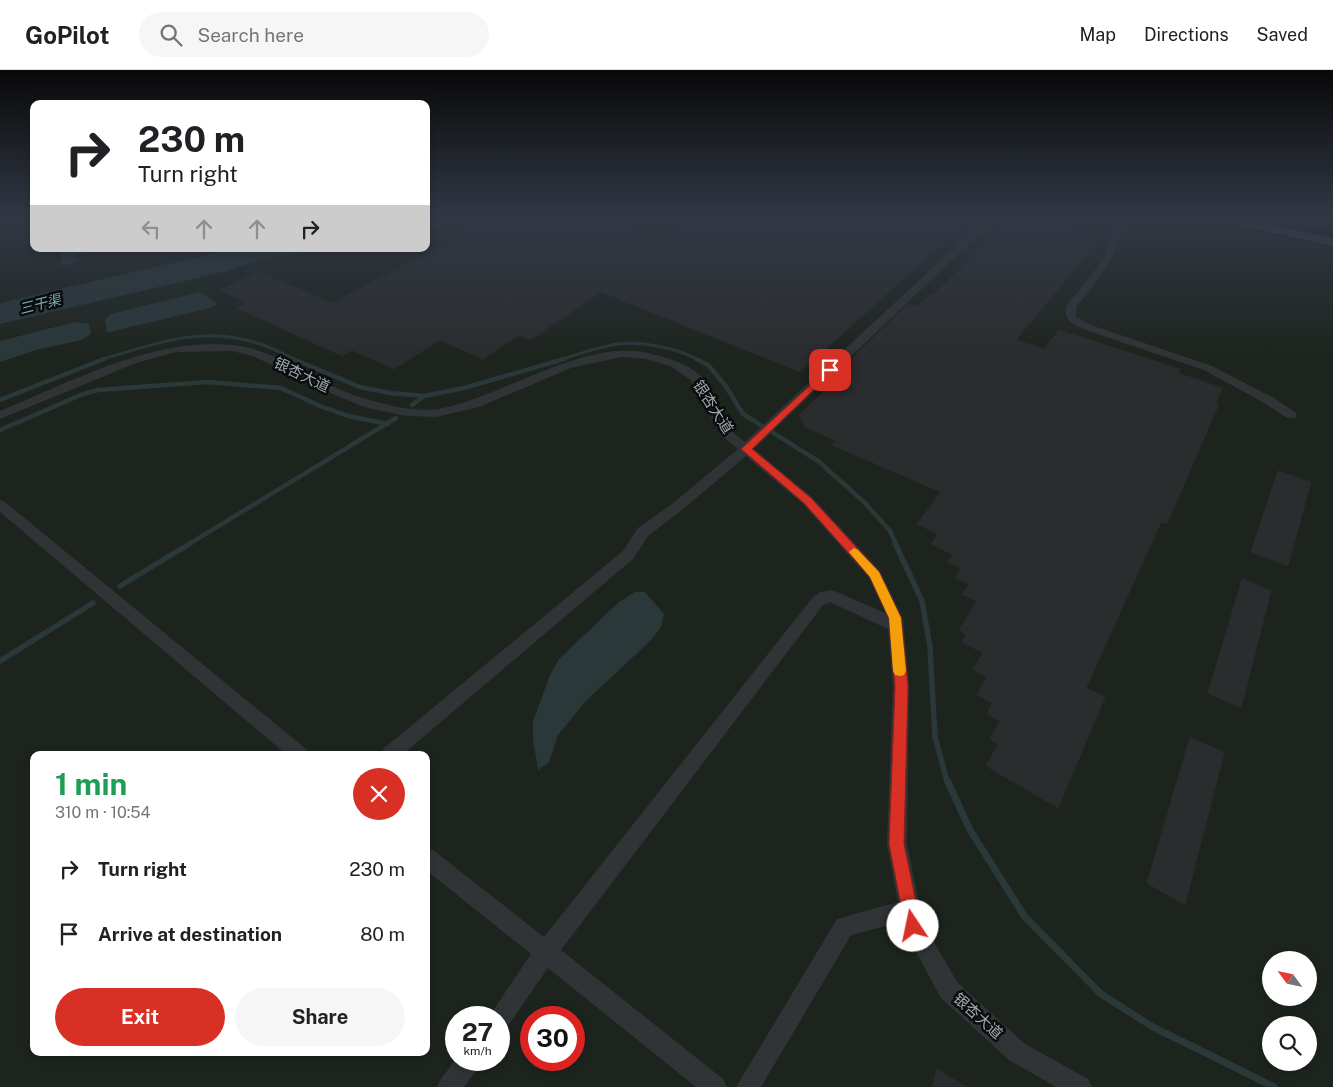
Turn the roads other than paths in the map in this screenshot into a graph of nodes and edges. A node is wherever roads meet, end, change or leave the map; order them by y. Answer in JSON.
{"nodes":[{"id":1,"x":944,"y":263,"type":"edge"},
{"id":2,"x":1104,"y":263,"type":"edge"},
{"id":3,"x":0,"y":415,"type":"edge"},
{"id":4,"x":1291,"y":415,"type":"dead end"},
{"id":5,"x":748,"y":447,"type":"junction"},
{"id":6,"x":0,"y":505,"type":"edge"},
{"id":7,"x":896,"y":625,"type":"junction"},
{"id":8,"x":295,"y":751,"type":"edge"},
{"id":9,"x":394,"y":751,"type":"edge"},
{"id":10,"x":430,"y":860,"type":"edge"},
{"id":11,"x":910,"y":910,"type":"junction"},
{"id":12,"x":545,"y":953,"type":"junction"},
{"id":13,"x":508,"y":1006,"type":"edge"},
{"id":14,"x":461,"y":1071,"type":"edge"},
{"id":15,"x":449,"y":1087,"type":"edge"},
{"id":16,"x":715,"y":1087,"type":"edge"},
{"id":17,"x":748,"y":1087,"type":"edge"},
{"id":18,"x":1080,"y":1087,"type":"edge"}],
"edges":[{"from":1,"to":5,"type":"street"},
{"from":2,"to":4,"type":"street"},
{"from":3,"to":5,"type":"street","name":"银杏大道"},
{"from":5,"to":7,"type":"street","name":"银杏大道"},
{"from":5,"to":9,"type":"street"},
{"from":6,"to":8,"type":"street"},
{"from":7,"to":11,"type":"street","name":"银杏大道"},
{"from":7,"to":12,"type":"street"},
{"from":10,"to":12,"type":"street"},
{"from":11,"to":17,"type":"street"},
{"from":11,"to":18,"type":"street","name":"银杏大道"},
{"from":12,"to":13,"type":"street"},
{"from":12,"to":16,"type":"street"},
{"from":14,"to":15,"type":"street"}]}
